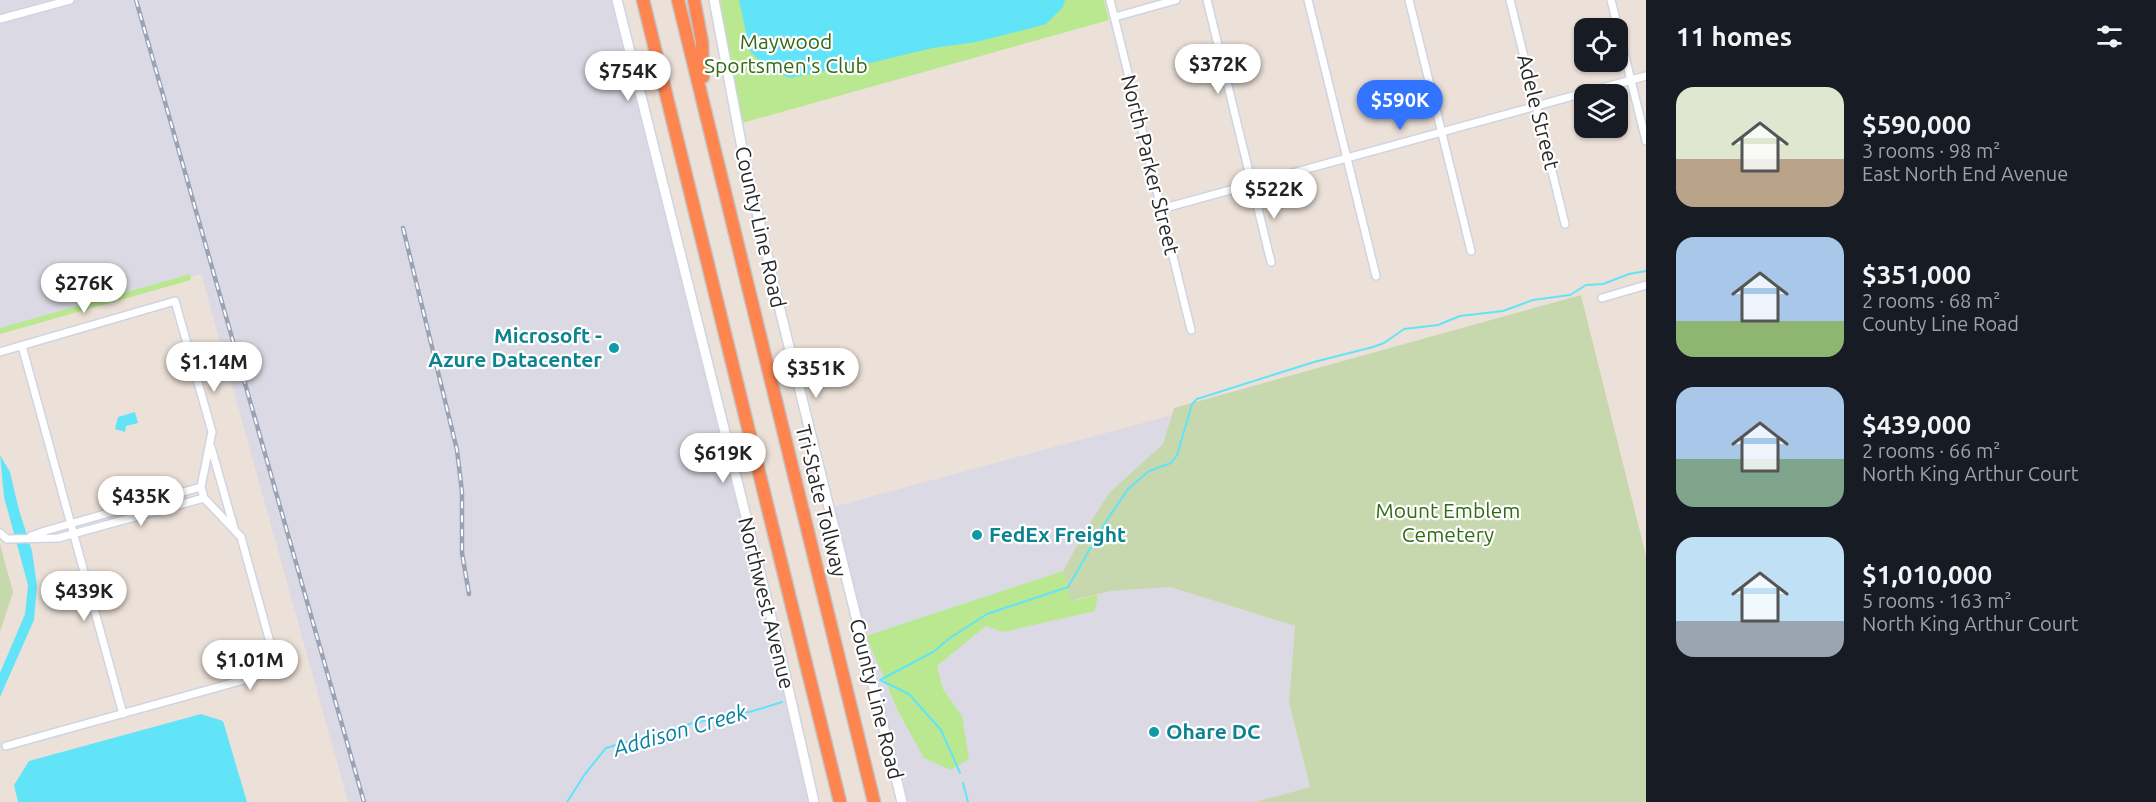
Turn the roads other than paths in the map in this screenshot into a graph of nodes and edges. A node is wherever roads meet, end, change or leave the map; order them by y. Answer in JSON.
{"nodes":[{"id":1,"x":70,"y":0,"type":"edge"},
{"id":2,"x":617,"y":0,"type":"edge"},
{"id":3,"x":643,"y":0,"type":"edge"},
{"id":4,"x":678,"y":0,"type":"edge"},
{"id":5,"x":694,"y":0,"type":"edge"},
{"id":6,"x":714,"y":0,"type":"edge"},
{"id":7,"x":1110,"y":0,"type":"edge"},
{"id":8,"x":1176,"y":0,"type":"edge"},
{"id":9,"x":1207,"y":0,"type":"edge"},
{"id":10,"x":1308,"y":0,"type":"edge"},
{"id":11,"x":1409,"y":0,"type":"edge"},
{"id":12,"x":1510,"y":0,"type":"edge"},
{"id":13,"x":1611,"y":0,"type":"edge"},
{"id":14,"x":1114,"y":17,"type":"junction"},
{"id":15,"x":0,"y":19,"type":"edge"},
{"id":16,"x":1646,"y":76,"type":"edge"},
{"id":17,"x":1631,"y":80,"type":"junction"},
{"id":18,"x":703,"y":99,"type":"junction"},
{"id":19,"x":1536,"y":106,"type":"junction"},
{"id":20,"x":1442,"y":132,"type":"junction"},
{"id":21,"x":1646,"y":141,"type":"edge"},
{"id":22,"x":1347,"y":158,"type":"junction"},
{"id":23,"x":1253,"y":184,"type":"junction"},
{"id":24,"x":1161,"y":209,"type":"junction"},
{"id":25,"x":1565,"y":224,"type":"dead end"},
{"id":26,"x":1471,"y":251,"type":"dead end"},
{"id":27,"x":1271,"y":262,"type":"dead end"},
{"id":28,"x":1376,"y":276,"type":"dead end"},
{"id":29,"x":1646,"y":285,"type":"edge"},
{"id":30,"x":1602,"y":298,"type":"dead end"},
{"id":31,"x":1191,"y":330,"type":"dead end"},
{"id":32,"x":22,"y":346,"type":"junction"},
{"id":33,"x":0,"y":352,"type":"edge"},
{"id":34,"x":210,"y":443,"type":"junction"},
{"id":35,"x":201,"y":487,"type":"junction"},
{"id":36,"x":204,"y":498,"type":"junction"},
{"id":37,"x":69,"y":524,"type":"junction"},
{"id":38,"x":235,"y":531,"type":"junction"},
{"id":39,"x":0,"y":533,"type":"edge"},
{"id":40,"x":72,"y":534,"type":"junction"},
{"id":41,"x":29,"y":537,"type":"junction"},
{"id":42,"x":123,"y":714,"type":"junction"},
{"id":43,"x":6,"y":746,"type":"dead end"},
{"id":44,"x":814,"y":802,"type":"edge"},
{"id":45,"x":840,"y":802,"type":"edge"},
{"id":46,"x":874,"y":802,"type":"edge"},
{"id":47,"x":902,"y":802,"type":"edge"}],
"edges":[{"from":1,"to":15,"type":"street"},
{"from":2,"to":44,"type":"street","name":"Northwest Avenue"},
{"from":3,"to":45,"type":"highway"},
{"from":4,"to":18,"type":"highway","name":"Tri-State Tollway"},
{"from":5,"to":18,"type":"highway"},
{"from":6,"to":47,"type":"street","name":"County Line Road"},
{"from":7,"to":14,"type":"street","name":"North Parker Street"},
{"from":8,"to":14,"type":"street"},
{"from":9,"to":23,"type":"street"},
{"from":10,"to":22,"type":"street"},
{"from":11,"to":20,"type":"street"},
{"from":12,"to":19,"type":"street","name":"Adele Street"},
{"from":13,"to":17,"type":"street"},
{"from":14,"to":24,"type":"street","name":"North Parker Street"},
{"from":16,"to":17,"type":"street"},
{"from":17,"to":19,"type":"street"},
{"from":17,"to":21,"type":"street"},
{"from":18,"to":46,"type":"highway","name":"Tri-State Tollway"},
{"from":19,"to":20,"type":"street"},
{"from":19,"to":25,"type":"street","name":"Adele Street"},
{"from":20,"to":22,"type":"street"},
{"from":20,"to":26,"type":"street"},
{"from":22,"to":23,"type":"street"},
{"from":22,"to":28,"type":"street"},
{"from":23,"to":24,"type":"street"},
{"from":23,"to":27,"type":"street"},
{"from":24,"to":31,"type":"street","name":"North Parker Street"},
{"from":29,"to":30,"type":"street"},
{"from":32,"to":33,"type":"street"},
{"from":32,"to":34,"type":"street"},
{"from":32,"to":37,"type":"street"},
{"from":34,"to":35,"type":"street"},
{"from":34,"to":38,"type":"street"},
{"from":35,"to":36,"type":"street"},
{"from":35,"to":37,"type":"street"},
{"from":36,"to":38,"type":"street"},
{"from":36,"to":40,"type":"street"},
{"from":37,"to":40,"type":"street"},
{"from":37,"to":41,"type":"street"},
{"from":38,"to":42,"type":"street"},
{"from":39,"to":41,"type":"street"},
{"from":40,"to":41,"type":"street"},
{"from":40,"to":42,"type":"street"},
{"from":42,"to":43,"type":"street"}]}
